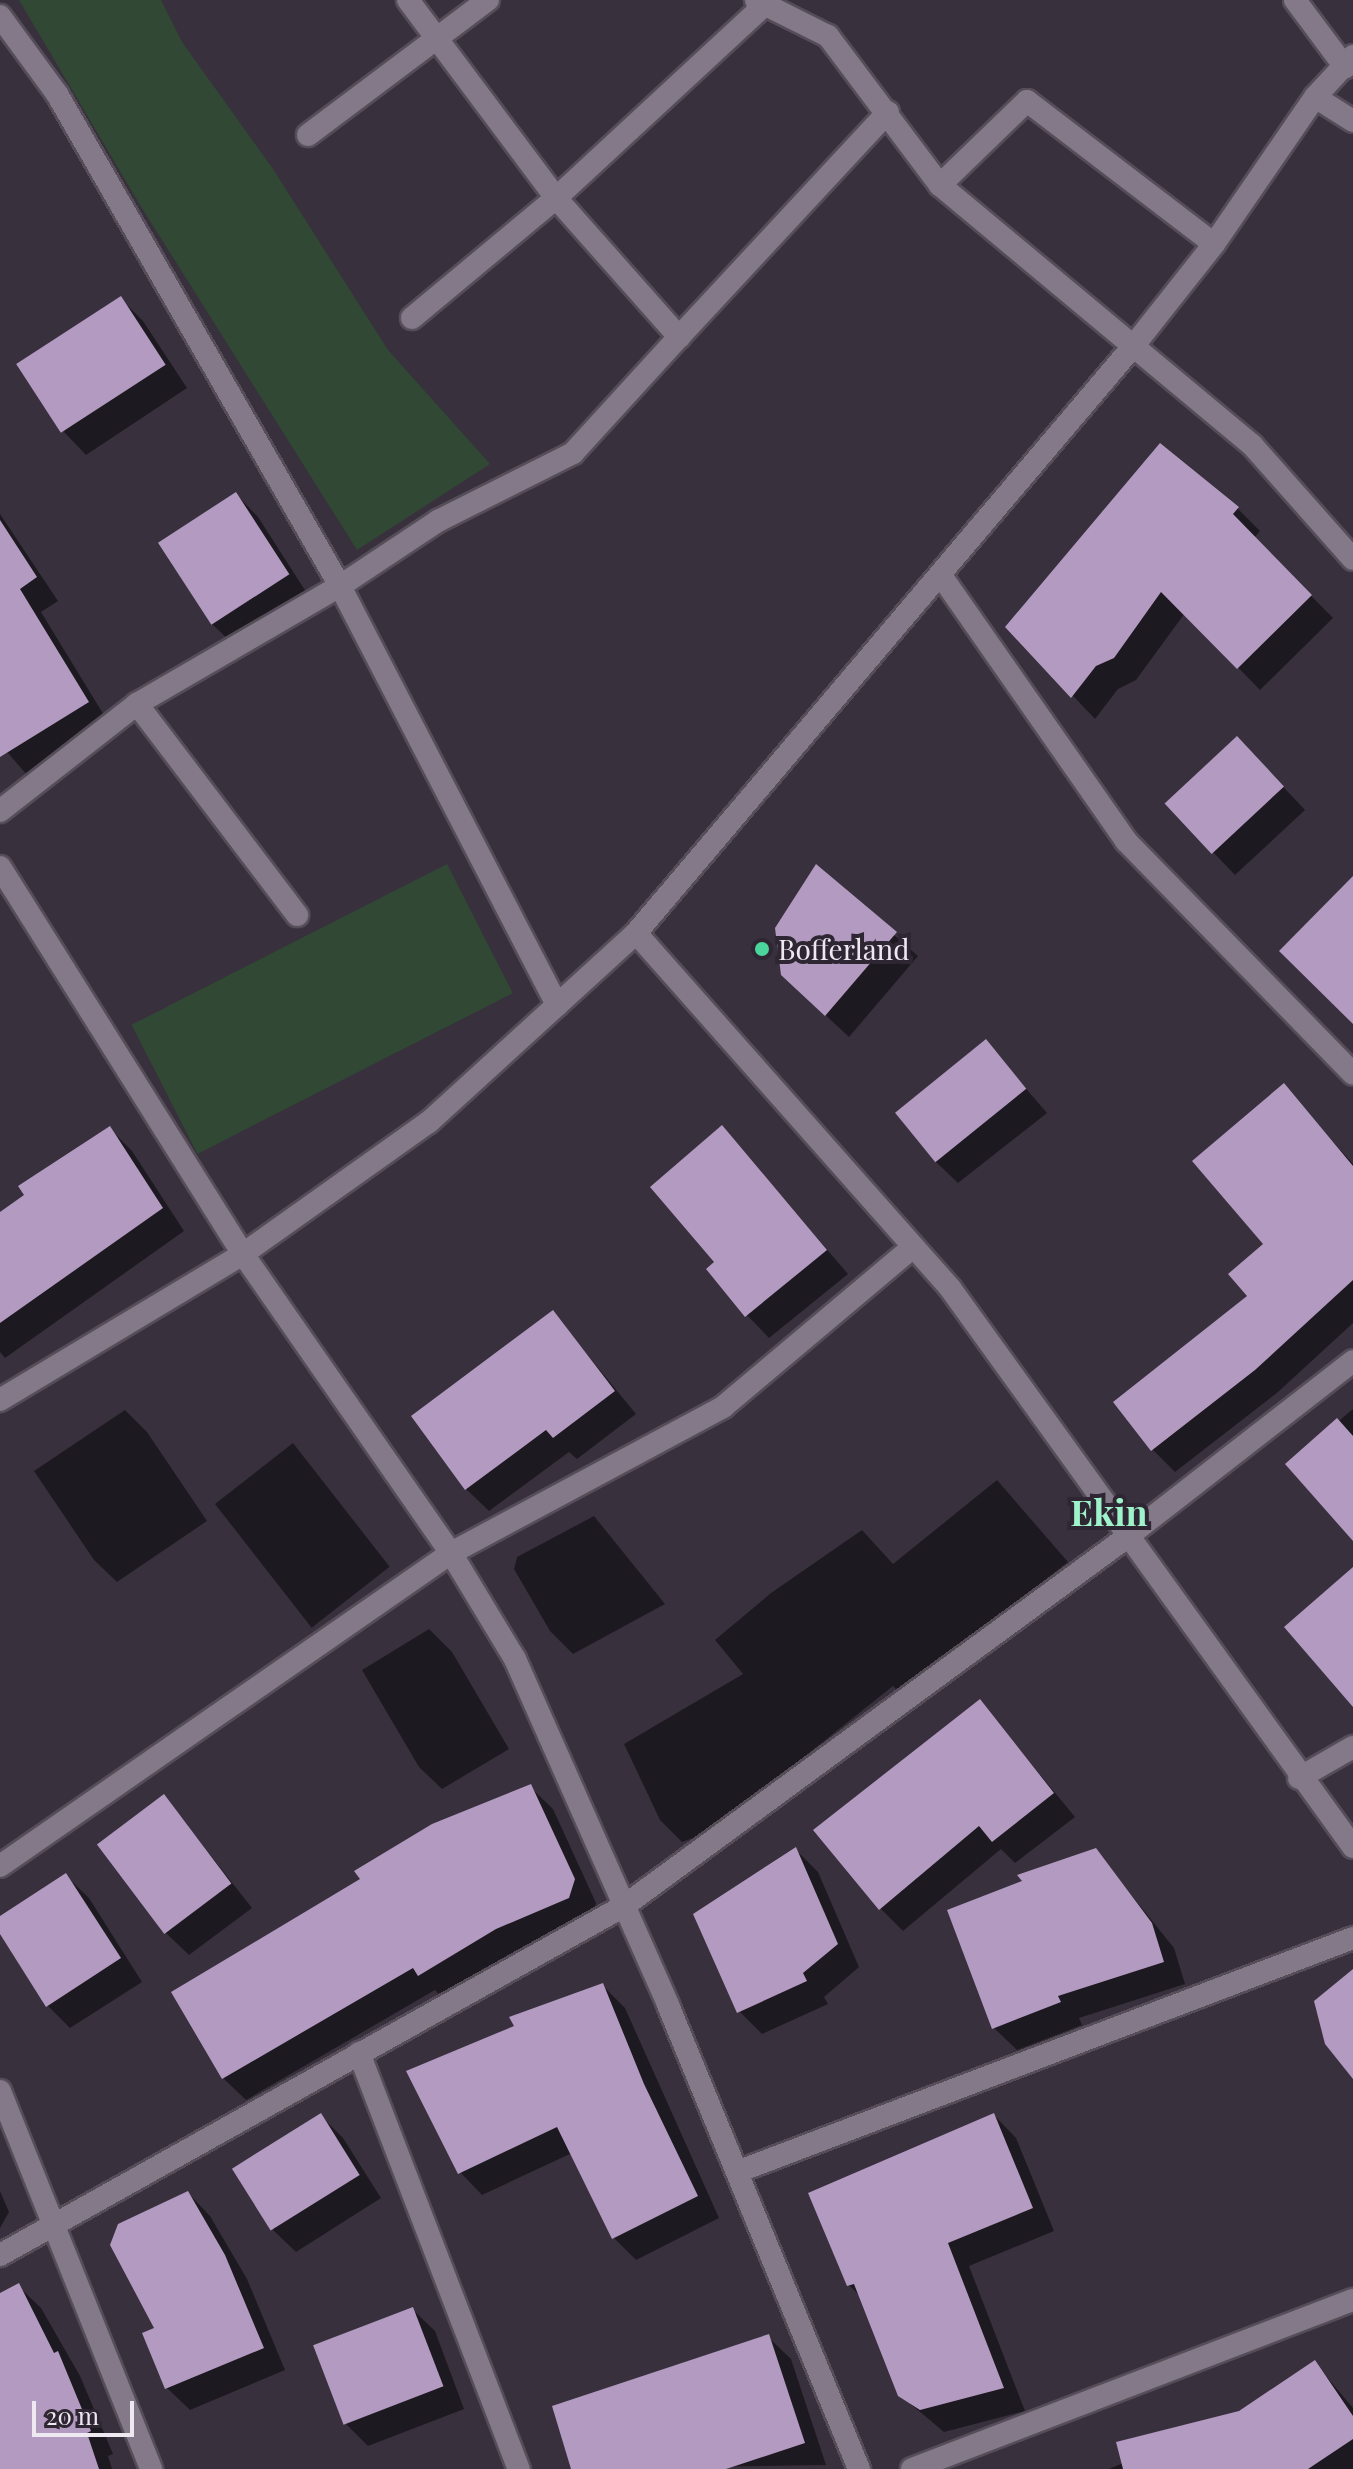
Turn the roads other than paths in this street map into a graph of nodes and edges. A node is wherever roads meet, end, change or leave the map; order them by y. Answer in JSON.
{"nodes":[{"id":1,"x":408,"y":0,"type":"edge"},
{"id":2,"x":488,"y":0,"type":"edge"},
{"id":3,"x":1295,"y":0,"type":"edge"},
{"id":4,"x":763,"y":2,"type":"edge"},
{"id":5,"x":0,"y":16,"type":"edge"},
{"id":6,"x":436,"y":34,"type":"junction"},
{"id":7,"x":1349,"y":61,"type":"edge"},
{"id":8,"x":1315,"y":97,"type":"junction"},
{"id":9,"x":888,"y":112,"type":"junction"},
{"id":10,"x":1353,"y":121,"type":"edge"},
{"id":11,"x":308,"y":135,"type":"dead end"},
{"id":12,"x":940,"y":185,"type":"junction"},
{"id":13,"x":556,"y":198,"type":"junction"},
{"id":14,"x":1214,"y":244,"type":"junction"},
{"id":15,"x":412,"y":318,"type":"dead end"},
{"id":16,"x":679,"y":337,"type":"junction"},
{"id":17,"x":1135,"y":344,"type":"junction"},
{"id":18,"x":1353,"y":559,"type":"edge"},
{"id":19,"x":942,"y":577,"type":"junction"},
{"id":20,"x":340,"y":586,"type":"junction"},
{"id":21,"x":137,"y":704,"type":"junction"},
{"id":22,"x":0,"y":811,"type":"edge"},
{"id":23,"x":0,"y":867,"type":"edge"},
{"id":24,"x":297,"y":915,"type":"dead end"},
{"id":25,"x":636,"y":933,"type":"junction"},
{"id":26,"x":557,"y":1005,"type":"junction"},
{"id":27,"x":1353,"y":1074,"type":"edge"},
{"id":28,"x":913,"y":1247,"type":"junction"},
{"id":29,"x":243,"y":1254,"type":"junction"},
{"id":30,"x":1353,"y":1361,"type":"edge"},
{"id":31,"x":0,"y":1400,"type":"edge"},
{"id":32,"x":1127,"y":1537,"type":"junction"},
{"id":33,"x":451,"y":1553,"type":"junction"},
{"id":34,"x":1353,"y":1747,"type":"edge"},
{"id":35,"x":1299,"y":1778,"type":"junction"},
{"id":36,"x":1353,"y":1847,"type":"edge"},
{"id":37,"x":0,"y":1866,"type":"edge"},
{"id":38,"x":624,"y":1906,"type":"junction"},
{"id":39,"x":1353,"y":1938,"type":"edge"},
{"id":40,"x":359,"y":2053,"type":"junction"},
{"id":41,"x":0,"y":2091,"type":"edge"},
{"id":42,"x":737,"y":2172,"type":"junction"},
{"id":43,"x":54,"y":2224,"type":"junction"},
{"id":44,"x":0,"y":2255,"type":"edge"},
{"id":45,"x":1352,"y":2301,"type":"edge"},
{"id":46,"x":151,"y":2469,"type":"edge"},
{"id":47,"x":519,"y":2469,"type":"edge"},
{"id":48,"x":859,"y":2469,"type":"edge"},
{"id":49,"x":912,"y":2469,"type":"edge"}],
"edges":[{"from":1,"to":6,"type":"street"},
{"from":2,"to":6,"type":"street"},
{"from":3,"to":7,"type":"street"},
{"from":4,"to":9,"type":"street"},
{"from":4,"to":13,"type":"street"},
{"from":5,"to":20,"type":"street"},
{"from":6,"to":11,"type":"street"},
{"from":6,"to":13,"type":"street"},
{"from":7,"to":8,"type":"street"},
{"from":8,"to":10,"type":"street"},
{"from":8,"to":14,"type":"street"},
{"from":9,"to":12,"type":"street"},
{"from":9,"to":16,"type":"street"},
{"from":12,"to":14,"type":"street"},
{"from":12,"to":17,"type":"street"},
{"from":13,"to":15,"type":"street"},
{"from":13,"to":16,"type":"street"},
{"from":14,"to":17,"type":"street"},
{"from":16,"to":20,"type":"street"},
{"from":17,"to":18,"type":"street"},
{"from":17,"to":19,"type":"street"},
{"from":19,"to":25,"type":"street"},
{"from":19,"to":27,"type":"street"},
{"from":20,"to":21,"type":"street"},
{"from":20,"to":26,"type":"street"},
{"from":21,"to":22,"type":"street"},
{"from":21,"to":24,"type":"street"},
{"from":23,"to":29,"type":"street"},
{"from":25,"to":26,"type":"street"},
{"from":25,"to":28,"type":"street"},
{"from":26,"to":29,"type":"street"},
{"from":28,"to":32,"type":"street"},
{"from":28,"to":33,"type":"street"},
{"from":29,"to":31,"type":"street"},
{"from":29,"to":33,"type":"street"},
{"from":30,"to":32,"type":"street"},
{"from":32,"to":35,"type":"street"},
{"from":32,"to":38,"type":"street"},
{"from":33,"to":37,"type":"street"},
{"from":33,"to":38,"type":"street"},
{"from":34,"to":35,"type":"street"},
{"from":35,"to":36,"type":"street"},
{"from":38,"to":40,"type":"street"},
{"from":38,"to":42,"type":"street"},
{"from":39,"to":42,"type":"street"},
{"from":40,"to":43,"type":"street"},
{"from":40,"to":47,"type":"street"},
{"from":41,"to":43,"type":"street"},
{"from":42,"to":48,"type":"street"},
{"from":43,"to":44,"type":"street"},
{"from":43,"to":46,"type":"street"},
{"from":45,"to":49,"type":"street"}]}
